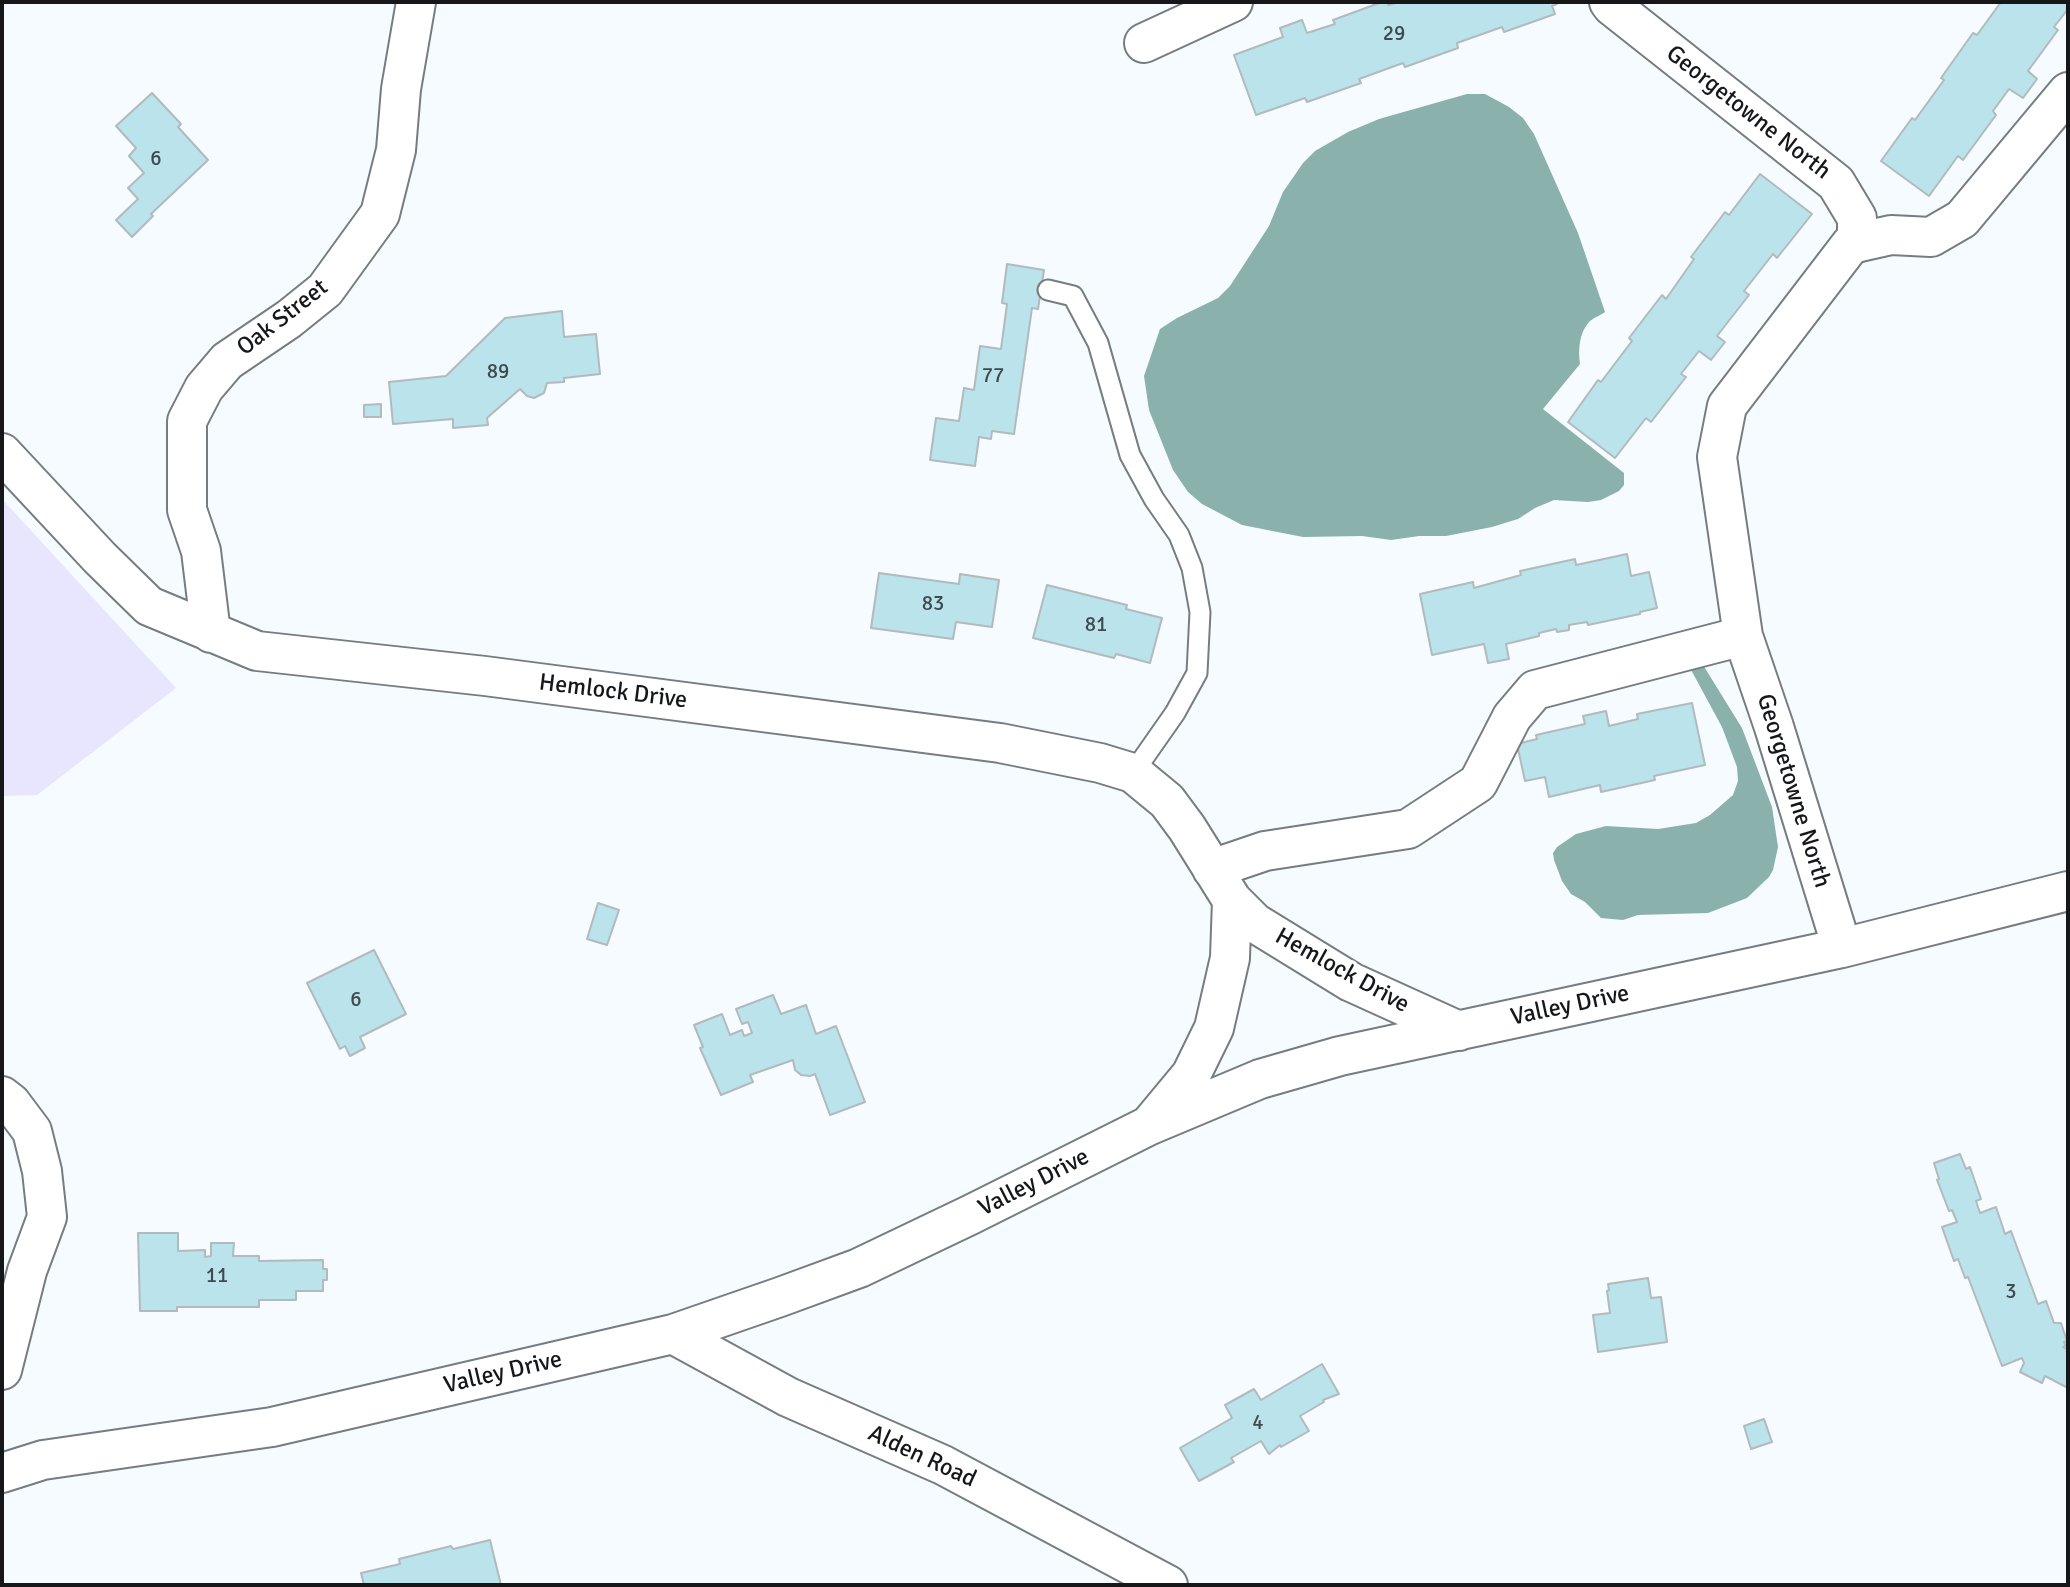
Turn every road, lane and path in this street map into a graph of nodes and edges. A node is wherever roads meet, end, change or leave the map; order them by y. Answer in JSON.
{"nodes":[{"id":1,"x":416,"y":2,"type":"edge"},
{"id":2,"x":1233,"y":2,"type":"edge"},
{"id":3,"x":1609,"y":2,"type":"edge"},
{"id":4,"x":1144,"y":43,"type":"dead end"},
{"id":5,"x":2068,"y":92,"type":"edge"},
{"id":6,"x":1857,"y":243,"type":"junction"},
{"id":7,"x":1048,"y":290,"type":"dead end"},
{"id":8,"x":2,"y":453,"type":"edge"},
{"id":9,"x":211,"y":633,"type":"junction"},
{"id":10,"x":1743,"y":636,"type":"junction"},
{"id":11,"x":1133,"y":773,"type":"junction"},
{"id":12,"x":1222,"y":885,"type":"junction"},
{"id":13,"x":2068,"y":891,"type":"edge"},
{"id":14,"x":1842,"y":948,"type":"junction"},
{"id":15,"x":1459,"y":1031,"type":"junction"},
{"id":16,"x":2,"y":1096,"type":"edge"},
{"id":17,"x":1148,"y":1126,"type":"junction"},
{"id":18,"x":673,"y":1334,"type":"junction"},
{"id":19,"x":2,"y":1370,"type":"edge"},
{"id":20,"x":2,"y":1472,"type":"edge"},
{"id":21,"x":1168,"y":1585,"type":"edge"}],
"edges":[{"from":1,"to":9,"type":"street","name":"Oak Street"},
{"from":2,"to":4,"type":"street"},
{"from":3,"to":6,"type":"street","name":"Georgetowne North"},
{"from":5,"to":6,"type":"street"},
{"from":6,"to":10,"type":"street","name":"Georgetowne North"},
{"from":7,"to":11,"type":"lane"},
{"from":8,"to":9,"type":"street","name":"Hemlock Drive"},
{"from":9,"to":11,"type":"street","name":"Hemlock Drive"},
{"from":10,"to":12,"type":"street"},
{"from":10,"to":14,"type":"street","name":"Georgetowne North"},
{"from":11,"to":12,"type":"street","name":"Hemlock Drive"},
{"from":12,"to":15,"type":"street","name":"Hemlock Drive"},
{"from":12,"to":17,"type":"street"},
{"from":13,"to":14,"type":"street","name":"Valley Drive"},
{"from":14,"to":15,"type":"street","name":"Valley Drive"},
{"from":15,"to":17,"type":"street","name":"Valley Drive"},
{"from":16,"to":19,"type":"street"},
{"from":17,"to":18,"type":"street","name":"Valley Drive"},
{"from":18,"to":20,"type":"street","name":"Valley Drive"},
{"from":18,"to":21,"type":"street","name":"Alden Road"}]}
